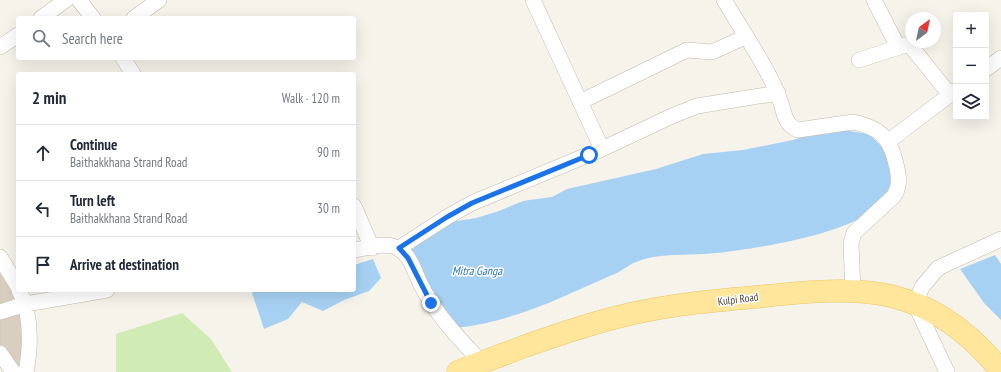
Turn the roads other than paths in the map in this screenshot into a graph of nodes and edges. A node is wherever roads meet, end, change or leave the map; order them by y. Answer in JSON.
{"nodes":[{"id":1,"x":66,"y":0,"type":"edge"},
{"id":2,"x":79,"y":0,"type":"edge"},
{"id":3,"x":159,"y":0,"type":"edge"},
{"id":4,"x":532,"y":0,"type":"edge"},
{"id":5,"x":724,"y":0,"type":"edge"},
{"id":6,"x":874,"y":0,"type":"edge"},
{"id":7,"x":44,"y":16,"type":"edge"},
{"id":8,"x":91,"y":16,"type":"edge"},
{"id":9,"x":137,"y":16,"type":"edge"},
{"id":10,"x":16,"y":36,"type":"edge"},
{"id":11,"x":745,"y":37,"type":"junction"},
{"id":12,"x":0,"y":47,"type":"edge"},
{"id":13,"x":898,"y":47,"type":"junction"},
{"id":14,"x":1001,"y":58,"type":"edge"},
{"id":15,"x":124,"y":60,"type":"edge"},
{"id":16,"x":859,"y":60,"type":"dead end"},
{"id":17,"x":989,"y":67,"type":"edge"},
{"id":18,"x":132,"y":72,"type":"edge"},
{"id":19,"x":778,"y":93,"type":"junction"},
{"id":20,"x":953,"y":93,"type":"edge"},
{"id":21,"x":580,"y":102,"type":"junction"},
{"id":22,"x":889,"y":142,"type":"junction"},
{"id":23,"x":602,"y":149,"type":"junction"},
{"id":24,"x":356,"y":211,"type":"edge"},
{"id":25,"x":1001,"y":239,"type":"edge"},
{"id":26,"x":372,"y":248,"type":"junction"},
{"id":27,"x":399,"y":248,"type":"junction"},
{"id":28,"x":356,"y":250,"type":"edge"},
{"id":29,"x":0,"y":257,"type":"edge"},
{"id":30,"x":16,"y":284,"type":"edge"},
{"id":31,"x":20,"y":292,"type":"edge"},
{"id":32,"x":96,"y":292,"type":"edge"},
{"id":33,"x":854,"y":292,"type":"junction"},
{"id":34,"x":26,"y":304,"type":"junction"},
{"id":35,"x":915,"y":304,"type":"junction"},
{"id":36,"x":0,"y":312,"type":"edge"},
{"id":37,"x":0,"y":353,"type":"edge"},
{"id":38,"x":481,"y":362,"type":"junction"},
{"id":39,"x":1001,"y":371,"type":"edge"},
{"id":40,"x":13,"y":372,"type":"edge"},
{"id":41,"x":26,"y":372,"type":"edge"},
{"id":42,"x":458,"y":372,"type":"edge"},
{"id":43,"x":947,"y":372,"type":"edge"}],
"edges":[{"from":1,"to":7,"type":"street"},
{"from":2,"to":8,"type":"street"},
{"from":3,"to":9,"type":"street"},
{"from":4,"to":21,"type":"street"},
{"from":5,"to":11,"type":"street"},
{"from":6,"to":13,"type":"street"},
{"from":10,"to":12,"type":"street"},
{"from":11,"to":19,"type":"street"},
{"from":11,"to":21,"type":"street"},
{"from":13,"to":16,"type":"street"},
{"from":13,"to":20,"type":"street"},
{"from":14,"to":17,"type":"street"},
{"from":15,"to":18,"type":"street"},
{"from":19,"to":22,"type":"street"},
{"from":19,"to":23,"type":"street"},
{"from":20,"to":22,"type":"street"},
{"from":21,"to":23,"type":"street"},
{"from":22,"to":33,"type":"street"},
{"from":23,"to":27,"type":"street"},
{"from":24,"to":26,"type":"street"},
{"from":25,"to":35,"type":"street"},
{"from":26,"to":27,"type":"street"},
{"from":26,"to":28,"type":"street"},
{"from":27,"to":38,"type":"street"},
{"from":29,"to":30,"type":"street"},
{"from":31,"to":34,"type":"street"},
{"from":32,"to":34,"type":"street"},
{"from":33,"to":35,"type":"main road","name":"Kulpi Road"},
{"from":33,"to":38,"type":"main road","name":"Kulpi Road"},
{"from":34,"to":36,"type":"street"},
{"from":34,"to":41,"type":"street"},
{"from":35,"to":39,"type":"main road","name":"Kulpi Road"},
{"from":35,"to":43,"type":"street"},
{"from":37,"to":40,"type":"street"},
{"from":38,"to":42,"type":"main road","name":"Kulpi Road"}]}
